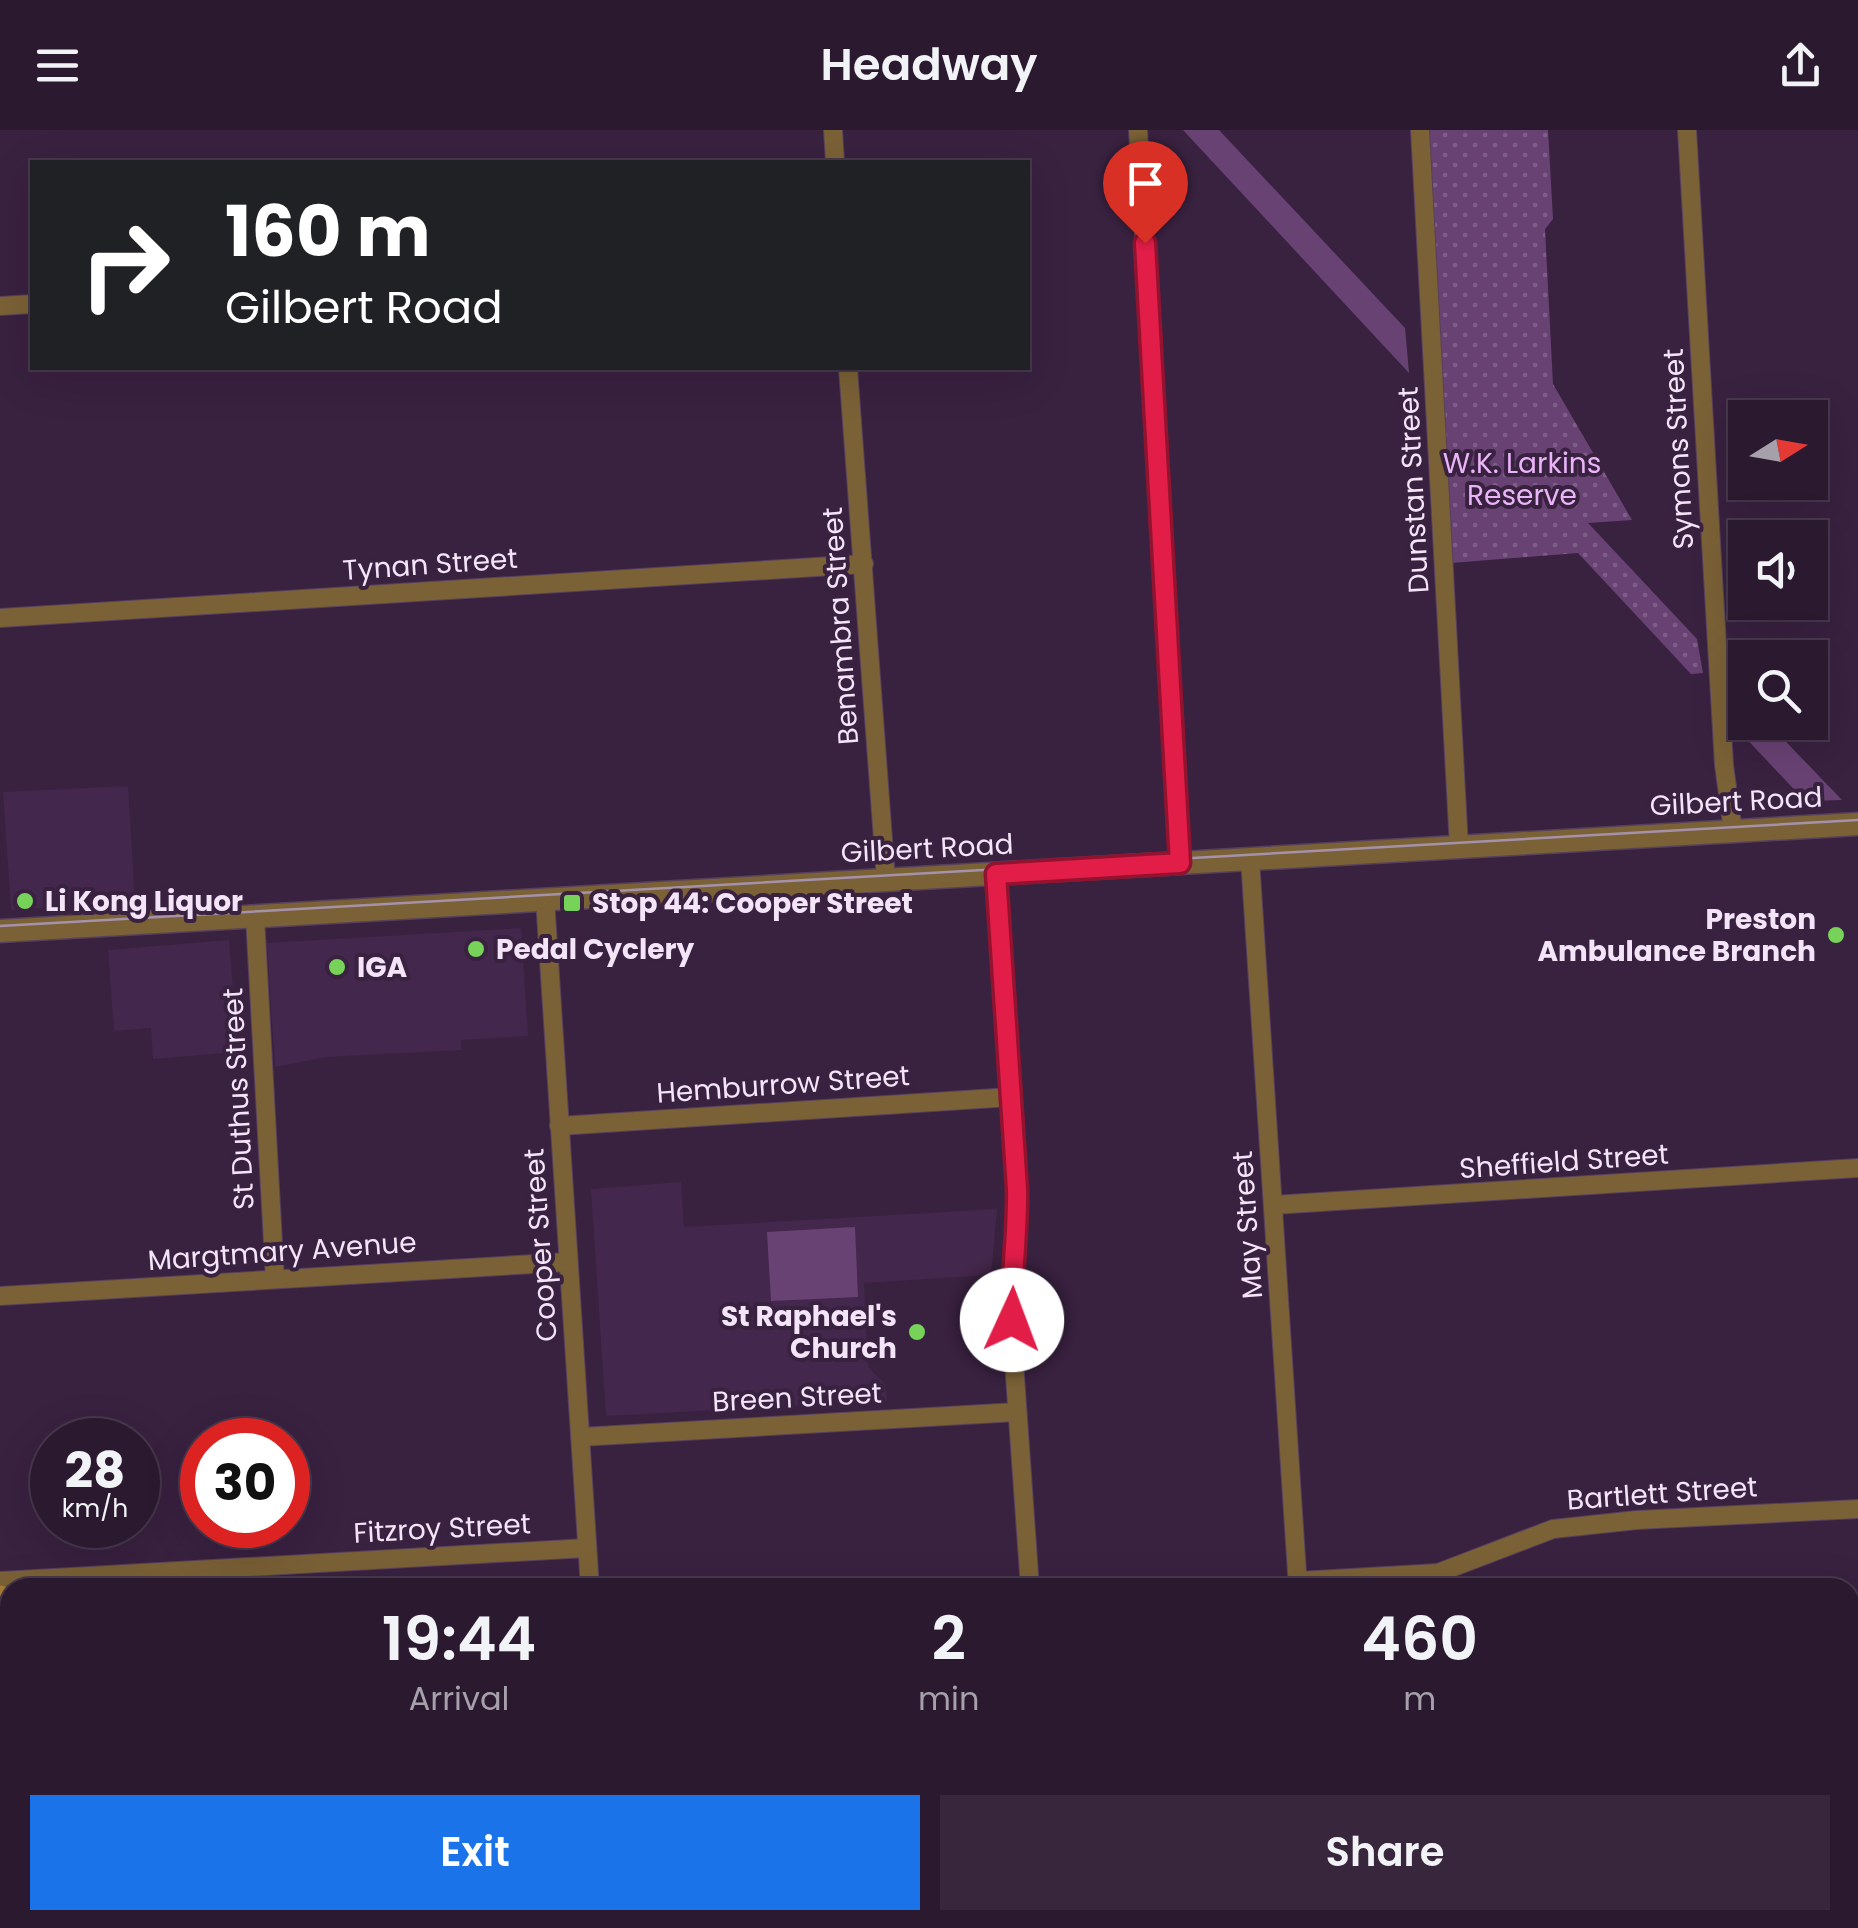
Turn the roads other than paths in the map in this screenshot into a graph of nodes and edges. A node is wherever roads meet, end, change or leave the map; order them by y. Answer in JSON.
{"nodes":[{"id":1,"x":833,"y":130,"type":"edge"},
{"id":2,"x":1138,"y":130,"type":"edge"},
{"id":3,"x":1420,"y":130,"type":"edge"},
{"id":4,"x":1687,"y":130,"type":"edge"},
{"id":5,"x":836,"y":160,"type":"edge"},
{"id":6,"x":30,"y":304,"type":"edge"},
{"id":7,"x":0,"y":306,"type":"edge"},
{"id":8,"x":848,"y":370,"type":"edge"},
{"id":9,"x":864,"y":564,"type":"junction"},
{"id":10,"x":0,"y":618,"type":"edge"},
{"id":11,"x":1858,"y":824,"type":"edge"},
{"id":12,"x":1727,"y":831,"type":"junction"},
{"id":13,"x":1458,"y":848,"type":"junction"},
{"id":14,"x":1250,"y":859,"type":"junction"},
{"id":15,"x":1180,"y":863,"type":"junction"},
{"id":16,"x":996,"y":874,"type":"junction"},
{"id":17,"x":886,"y":880,"type":"junction"},
{"id":18,"x":545,"y":899,"type":"junction"},
{"id":19,"x":254,"y":917,"type":"junction"},
{"id":20,"x":2,"y":928,"type":"edge"},
{"id":21,"x":1011,"y":1097,"type":"junction"},
{"id":22,"x":559,"y":1126,"type":"junction"},
{"id":23,"x":1858,"y":1168,"type":"edge"},
{"id":24,"x":1273,"y":1205,"type":"junction"},
{"id":25,"x":568,"y":1262,"type":"junction"},
{"id":26,"x":275,"y":1279,"type":"junction"},
{"id":27,"x":0,"y":1296,"type":"edge"},
{"id":28,"x":1018,"y":1412,"type":"junction"},
{"id":29,"x":580,"y":1437,"type":"junction"},
{"id":30,"x":1858,"y":1509,"type":"edge"},
{"id":31,"x":587,"y":1548,"type":"junction"},
{"id":32,"x":53,"y":1578,"type":"edge"},
{"id":33,"x":589,"y":1578,"type":"edge"},
{"id":34,"x":1029,"y":1578,"type":"edge"},
{"id":35,"x":1298,"y":1578,"type":"edge"},
{"id":36,"x":1382,"y":1578,"type":"edge"}],
"edges":[{"from":1,"to":5,"type":"street"},
{"from":2,"to":15,"type":"street"},
{"from":3,"to":13,"type":"street","name":"Dunstan Street"},
{"from":4,"to":12,"type":"street","name":"Symons Street"},
{"from":6,"to":7,"type":"street"},
{"from":8,"to":9,"type":"street","name":"Benambra Street"},
{"from":9,"to":10,"type":"street","name":"Tynan Street"},
{"from":9,"to":17,"type":"street","name":"Benambra Street"},
{"from":11,"to":12,"type":"street","name":"Gilbert Road"},
{"from":12,"to":13,"type":"street","name":"Gilbert Road"},
{"from":13,"to":14,"type":"street","name":"Gilbert Road"},
{"from":14,"to":15,"type":"street","name":"Gilbert Road"},
{"from":14,"to":24,"type":"street","name":"May Street"},
{"from":15,"to":16,"type":"street","name":"Gilbert Road"},
{"from":16,"to":17,"type":"street","name":"Gilbert Road"},
{"from":16,"to":21,"type":"street"},
{"from":17,"to":18,"type":"street","name":"Gilbert Road"},
{"from":18,"to":19,"type":"street","name":"Gilbert Road"},
{"from":18,"to":22,"type":"street","name":"Cooper Street"},
{"from":19,"to":20,"type":"street","name":"Gilbert Road"},
{"from":19,"to":26,"type":"street","name":"St Duthus Street"},
{"from":21,"to":22,"type":"street","name":"Hemburrow Street"},
{"from":21,"to":28,"type":"street"},
{"from":22,"to":25,"type":"street","name":"Cooper Street"},
{"from":23,"to":24,"type":"street","name":"Sheffield Street"},
{"from":24,"to":35,"type":"street","name":"May Street"},
{"from":25,"to":26,"type":"street","name":"Margtmary Avenue"},
{"from":25,"to":29,"type":"street","name":"Cooper Street"},
{"from":26,"to":27,"type":"street","name":"Margtmary Avenue"},
{"from":28,"to":29,"type":"street","name":"Breen Street"},
{"from":28,"to":34,"type":"street"},
{"from":29,"to":31,"type":"street","name":"Cooper Street"},
{"from":30,"to":36,"type":"street","name":"Bartlett Street"},
{"from":31,"to":32,"type":"street","name":"Fitzroy Street"},
{"from":31,"to":33,"type":"street","name":"Cooper Street"}]}
